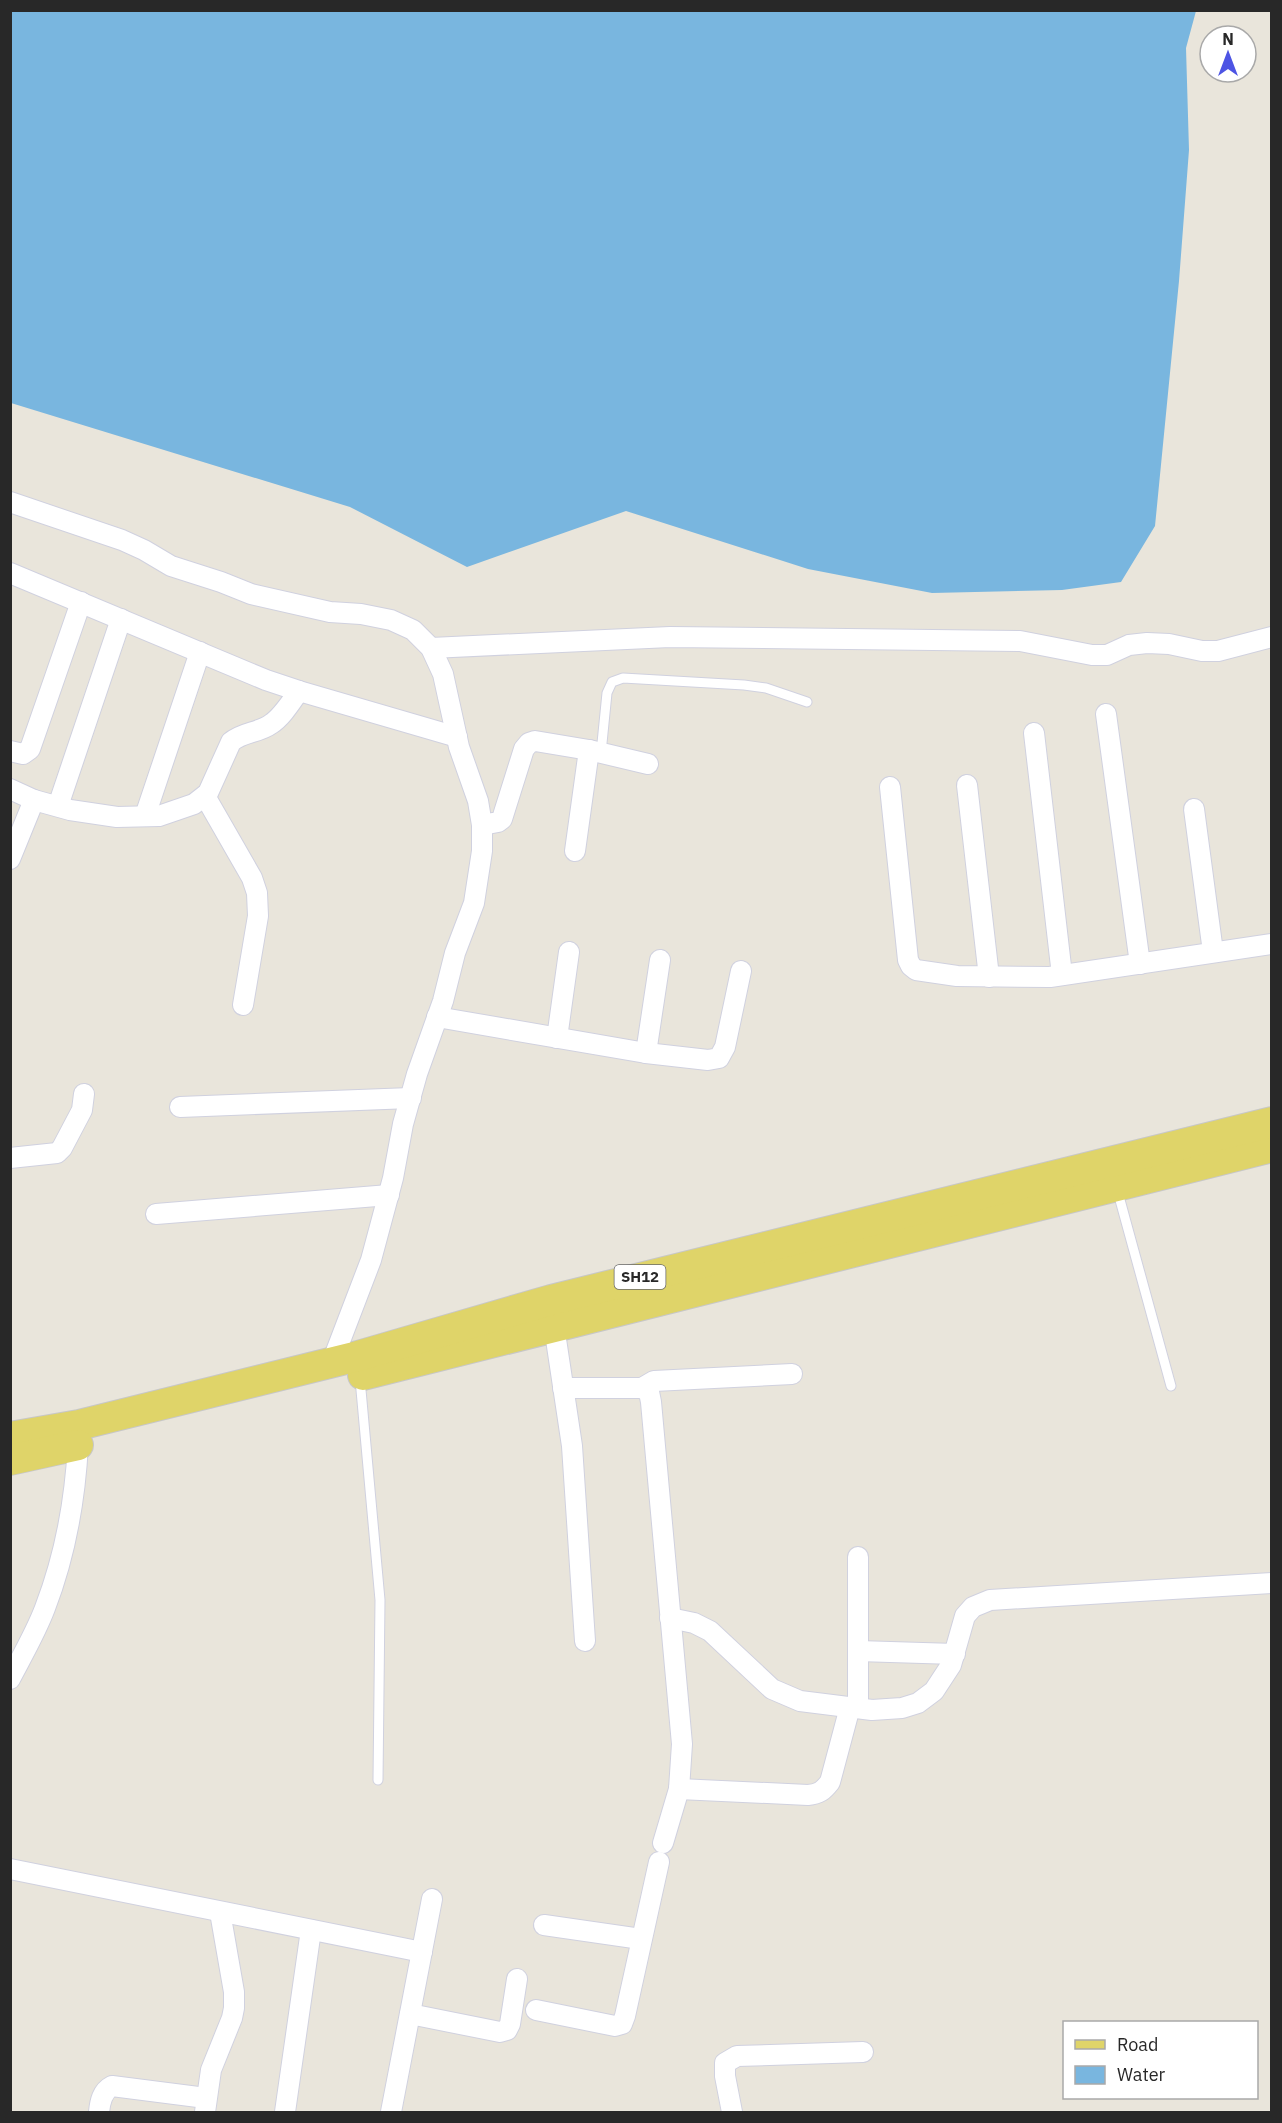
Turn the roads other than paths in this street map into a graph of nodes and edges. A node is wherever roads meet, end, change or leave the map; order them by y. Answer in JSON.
{"nodes":[{"id":1,"x":10,"y":502,"type":"edge"},
{"id":2,"x":10,"y":573,"type":"edge"},
{"id":3,"x":81,"y":602,"type":"junction"},
{"id":4,"x":122,"y":619,"type":"junction"},
{"id":5,"x":1272,"y":637,"type":"edge"},
{"id":6,"x":431,"y":648,"type":"junction"},
{"id":7,"x":200,"y":652,"type":"junction"},
{"id":8,"x":299,"y":691,"type":"junction"},
{"id":9,"x":807,"y":702,"type":"dead end"},
{"id":10,"x":1106,"y":714,"type":"dead end"},
{"id":11,"x":1034,"y":733,"type":"dead end"},
{"id":12,"x":457,"y":737,"type":"junction"},
{"id":13,"x":10,"y":751,"type":"edge"},
{"id":14,"x":595,"y":751,"type":"junction"},
{"id":15,"x":648,"y":764,"type":"dead end"},
{"id":16,"x":967,"y":785,"type":"dead end"},
{"id":17,"x":890,"y":787,"type":"dead end"},
{"id":18,"x":10,"y":789,"type":"edge"},
{"id":19,"x":205,"y":796,"type":"junction"},
{"id":20,"x":34,"y":800,"type":"junction"},
{"id":21,"x":58,"y":806,"type":"junction"},
{"id":22,"x":1194,"y":809,"type":"dead end"},
{"id":23,"x":145,"y":816,"type":"junction"},
{"id":24,"x":482,"y":825,"type":"junction"},
{"id":25,"x":575,"y":851,"type":"dead end"},
{"id":26,"x":10,"y":859,"type":"edge"},
{"id":27,"x":1272,"y":944,"type":"edge"},
{"id":28,"x":569,"y":952,"type":"dead end"},
{"id":29,"x":1213,"y":952,"type":"junction"},
{"id":30,"x":660,"y":960,"type":"dead end"},
{"id":31,"x":1140,"y":964,"type":"junction"},
{"id":32,"x":741,"y":971,"type":"dead end"},
{"id":33,"x":1062,"y":975,"type":"junction"},
{"id":34,"x":988,"y":977,"type":"junction"},
{"id":35,"x":243,"y":1005,"type":"dead end"},
{"id":36,"x":437,"y":1017,"type":"junction"},
{"id":37,"x":557,"y":1038,"type":"junction"},
{"id":38,"x":646,"y":1053,"type":"junction"},
{"id":39,"x":84,"y":1094,"type":"dead end"},
{"id":40,"x":411,"y":1098,"type":"junction"},
{"id":41,"x":180,"y":1107,"type":"dead end"},
{"id":42,"x":1272,"y":1122,"type":"edge"},
{"id":43,"x":1272,"y":1147,"type":"edge"},
{"id":44,"x":10,"y":1158,"type":"edge"},
{"id":45,"x":1113,"y":1174,"type":"junction"},
{"id":46,"x":388,"y":1195,"type":"junction"},
{"id":47,"x":156,"y":1214,"type":"dead end"},
{"id":48,"x":554,"y":1326,"type":"junction"},
{"id":49,"x":332,"y":1362,"type":"junction"},
{"id":50,"x":792,"y":1374,"type":"dead end"},
{"id":51,"x":360,"y":1376,"type":"junction"},
{"id":52,"x":1171,"y":1386,"type":"dead end"},
{"id":53,"x":563,"y":1388,"type":"junction"},
{"id":54,"x":642,"y":1388,"type":"junction"},
{"id":55,"x":10,"y":1437,"type":"edge"},
{"id":56,"x":78,"y":1445,"type":"junction"},
{"id":57,"x":10,"y":1460,"type":"edge"},
{"id":58,"x":858,"y":1557,"type":"dead end"},
{"id":59,"x":1272,"y":1582,"type":"edge"},
{"id":60,"x":670,"y":1618,"type":"junction"},
{"id":61,"x":585,"y":1641,"type":"dead end"},
{"id":62,"x":858,"y":1651,"type":"junction"},
{"id":63,"x":955,"y":1654,"type":"junction"},
{"id":64,"x":10,"y":1679,"type":"edge"},
{"id":65,"x":854,"y":1708,"type":"junction"},
{"id":66,"x":378,"y":1780,"type":"dead end"},
{"id":67,"x":679,"y":1789,"type":"junction"},
{"id":68,"x":10,"y":1869,"type":"edge"},
{"id":69,"x":432,"y":1899,"type":"dead end"},
{"id":70,"x":220,"y":1911,"type":"junction"},
{"id":71,"x":544,"y":1925,"type":"dead end"},
{"id":72,"x":311,"y":1930,"type":"junction"},
{"id":73,"x":641,"y":1939,"type":"junction"},
{"id":74,"x":422,"y":1952,"type":"junction"},
{"id":75,"x":517,"y":1979,"type":"dead end"},
{"id":76,"x":536,"y":2010,"type":"dead end"},
{"id":77,"x":410,"y":2014,"type":"junction"},
{"id":78,"x":863,"y":2052,"type":"dead end"},
{"id":79,"x":206,"y":2105,"type":"edge"},
{"id":80,"x":99,"y":2112,"type":"edge"},
{"id":81,"x":285,"y":2112,"type":"edge"},
{"id":82,"x":391,"y":2112,"type":"edge"},
{"id":83,"x":732,"y":2112,"type":"edge"}],
"edges":[{"from":1,"to":6,"type":"street"},
{"from":2,"to":3,"type":"street"},
{"from":3,"to":4,"type":"street"},
{"from":3,"to":13,"type":"street"},
{"from":4,"to":7,"type":"street"},
{"from":4,"to":21,"type":"street"},
{"from":5,"to":6,"type":"street"},
{"from":6,"to":12,"type":"street"},
{"from":7,"to":8,"type":"street"},
{"from":7,"to":23,"type":"street"},
{"from":8,"to":12,"type":"street"},
{"from":8,"to":19,"type":"street"},
{"from":9,"to":14,"type":"lane"},
{"from":10,"to":31,"type":"street"},
{"from":11,"to":33,"type":"street"},
{"from":12,"to":24,"type":"street"},
{"from":14,"to":15,"type":"street"},
{"from":14,"to":24,"type":"street"},
{"from":14,"to":25,"type":"street"},
{"from":16,"to":34,"type":"street"},
{"from":17,"to":34,"type":"street"},
{"from":18,"to":20,"type":"street"},
{"from":19,"to":23,"type":"street"},
{"from":19,"to":35,"type":"street"},
{"from":20,"to":21,"type":"street"},
{"from":20,"to":26,"type":"street"},
{"from":21,"to":23,"type":"street"},
{"from":22,"to":29,"type":"street"},
{"from":24,"to":36,"type":"street"},
{"from":27,"to":29,"type":"street"},
{"from":28,"to":37,"type":"street"},
{"from":29,"to":31,"type":"street"},
{"from":30,"to":38,"type":"street"},
{"from":31,"to":33,"type":"street"},
{"from":32,"to":38,"type":"street"},
{"from":33,"to":34,"type":"street"},
{"from":36,"to":37,"type":"street"},
{"from":36,"to":40,"type":"street"},
{"from":37,"to":38,"type":"street"},
{"from":39,"to":44,"type":"street"},
{"from":40,"to":41,"type":"street"},
{"from":40,"to":46,"type":"street"},
{"from":42,"to":45,"type":"main road","number":"SH12"},
{"from":43,"to":45,"type":"main road"},
{"from":45,"to":48,"type":"main road"},
{"from":45,"to":49,"type":"main road","number":"SH12"},
{"from":45,"to":52,"type":"lane"},
{"from":46,"to":47,"type":"street"},
{"from":46,"to":49,"type":"street"},
{"from":48,"to":51,"type":"main road"},
{"from":48,"to":53,"type":"street"},
{"from":49,"to":55,"type":"main road","number":"SH12"},
{"from":50,"to":54,"type":"street"},
{"from":51,"to":56,"type":"main road"},
{"from":51,"to":66,"type":"lane"},
{"from":53,"to":54,"type":"street"},
{"from":53,"to":61,"type":"street"},
{"from":54,"to":60,"type":"street"},
{"from":56,"to":57,"type":"main road"},
{"from":56,"to":64,"type":"street"},
{"from":58,"to":62,"type":"street"},
{"from":59,"to":63,"type":"street"},
{"from":60,"to":65,"type":"street"},
{"from":60,"to":67,"type":"street"},
{"from":62,"to":63,"type":"street"},
{"from":62,"to":65,"type":"street"},
{"from":63,"to":65,"type":"street"},
{"from":65,"to":67,"type":"street"},
{"from":67,"to":73,"type":"street"},
{"from":68,"to":70,"type":"street"},
{"from":69,"to":74,"type":"street"},
{"from":70,"to":72,"type":"street"},
{"from":70,"to":79,"type":"street"},
{"from":71,"to":73,"type":"street"},
{"from":72,"to":74,"type":"street"},
{"from":72,"to":81,"type":"street"},
{"from":73,"to":76,"type":"street"},
{"from":74,"to":77,"type":"street"},
{"from":75,"to":77,"type":"street"},
{"from":77,"to":82,"type":"street"},
{"from":78,"to":83,"type":"street"},
{"from":79,"to":80,"type":"street"}]}
